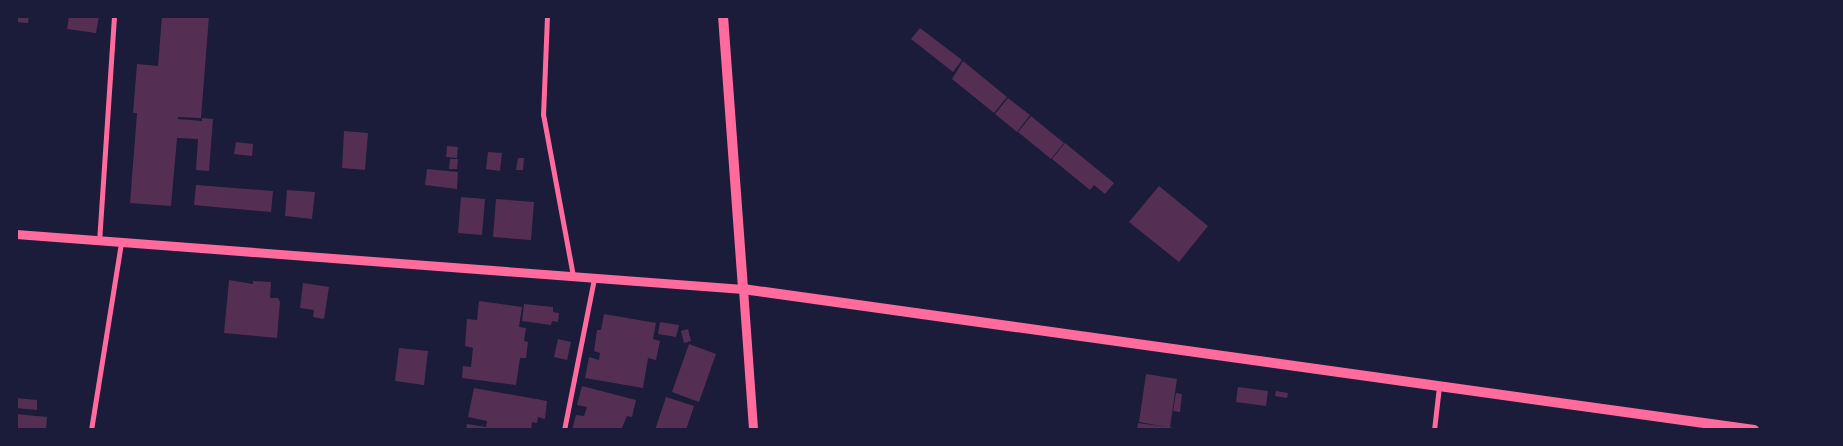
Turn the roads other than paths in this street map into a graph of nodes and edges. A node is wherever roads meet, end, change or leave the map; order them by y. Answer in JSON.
{"nodes":[{"id":1,"x":114,"y":16,"type":"edge"},
{"id":2,"x":547,"y":16,"type":"edge"},
{"id":3,"x":723,"y":16,"type":"edge"},
{"id":4,"x":16,"y":234,"type":"edge"},
{"id":5,"x":99,"y":242,"type":"junction"},
{"id":6,"x":120,"y":242,"type":"junction"},
{"id":7,"x":573,"y":276,"type":"junction"},
{"id":8,"x":594,"y":278,"type":"junction"},
{"id":9,"x":743,"y":289,"type":"junction"},
{"id":10,"x":1439,"y":386,"type":"junction"},
{"id":11,"x":91,"y":430,"type":"edge"},
{"id":12,"x":564,"y":430,"type":"edge"},
{"id":13,"x":754,"y":430,"type":"edge"},
{"id":14,"x":1434,"y":430,"type":"edge"},
{"id":15,"x":1754,"y":430,"type":"edge"}],
"edges":[{"from":1,"to":5,"type":"street"},
{"from":2,"to":7,"type":"street"},
{"from":3,"to":9,"type":"main road"},
{"from":4,"to":5,"type":"street"},
{"from":5,"to":6,"type":"street"},
{"from":6,"to":7,"type":"street"},
{"from":6,"to":11,"type":"street"},
{"from":7,"to":8,"type":"street"},
{"from":8,"to":9,"type":"street"},
{"from":8,"to":12,"type":"street"},
{"from":9,"to":10,"type":"main road"},
{"from":9,"to":13,"type":"street"},
{"from":10,"to":14,"type":"street"},
{"from":10,"to":15,"type":"main road"}]}
